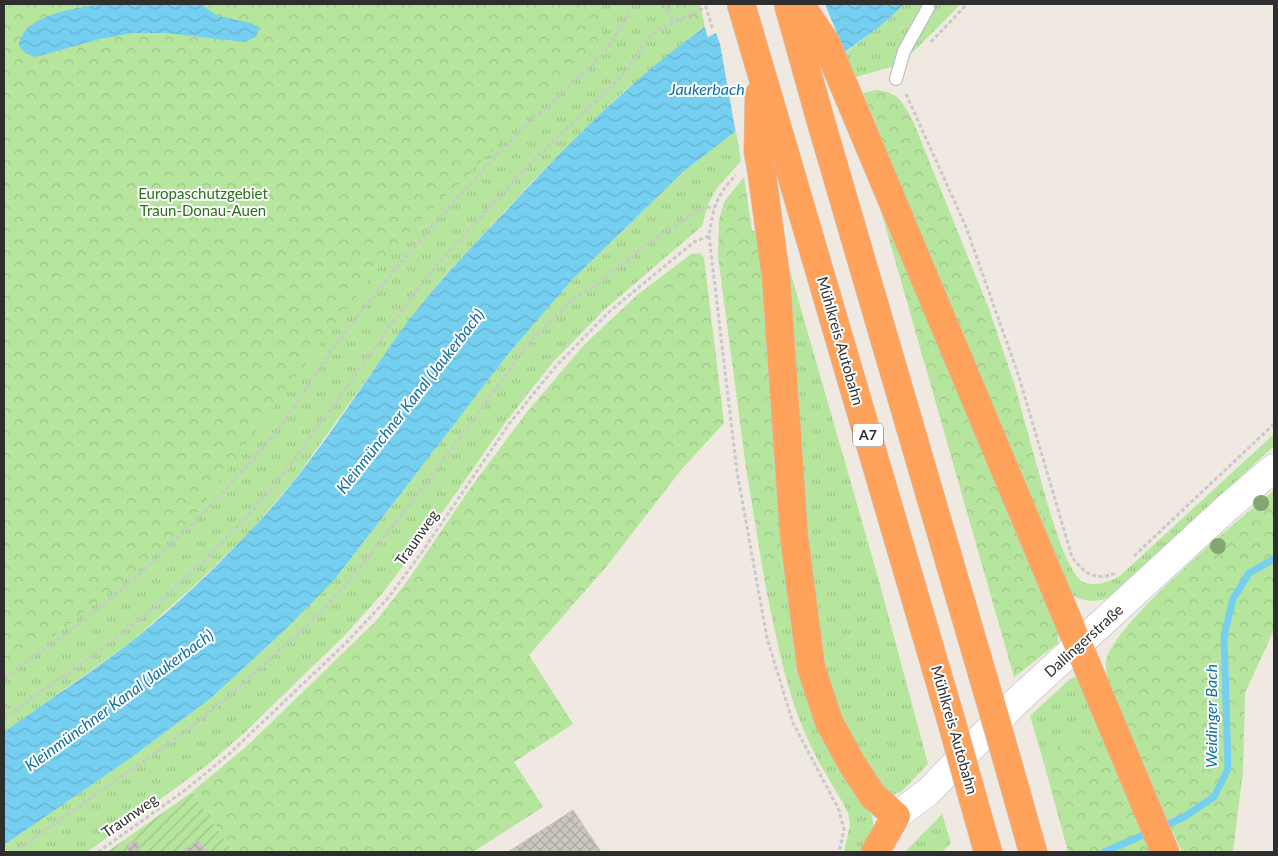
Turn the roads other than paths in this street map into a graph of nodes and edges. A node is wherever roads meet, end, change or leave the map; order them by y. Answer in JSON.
{"nodes":[{"id":1,"x":741,"y":4,"type":"edge"},
{"id":2,"x":788,"y":4,"type":"edge"},
{"id":3,"x":800,"y":4,"type":"edge"},
{"id":4,"x":928,"y":8,"type":"dead end"},
{"id":5,"x":760,"y":65,"type":"junction"},
{"id":6,"x":896,"y":78,"type":"road end"},
{"id":7,"x":1274,"y":468,"type":"edge"},
{"id":8,"x":1078,"y":647,"type":"junction"},
{"id":9,"x":896,"y":816,"type":"junction"},
{"id":10,"x":1033,"y":851,"type":"edge"},
{"id":11,"x":875,"y":852,"type":"edge"},
{"id":12,"x":988,"y":852,"type":"edge"},
{"id":13,"x":1164,"y":852,"type":"edge"}],
"edges":[{"from":1,"to":5,"type":"highway","name":"Mühlkreis Autobahn","number":"A7","bridge":true},
{"from":2,"to":10,"type":"highway","bridge":true},
{"from":3,"to":8,"type":"highway","bridge":true},
{"from":4,"to":6,"type":"lane"},
{"from":5,"to":9,"type":"highway","bridge":true},
{"from":5,"to":12,"type":"highway","name":"Mühlkreis Autobahn","number":"A7","bridge":true},
{"from":7,"to":8,"type":"street","name":"Dallingerstraße"},
{"from":8,"to":9,"type":"street","name":"Dallingerstraße"},
{"from":8,"to":13,"type":"highway"},
{"from":9,"to":11,"type":"highway"}]}
